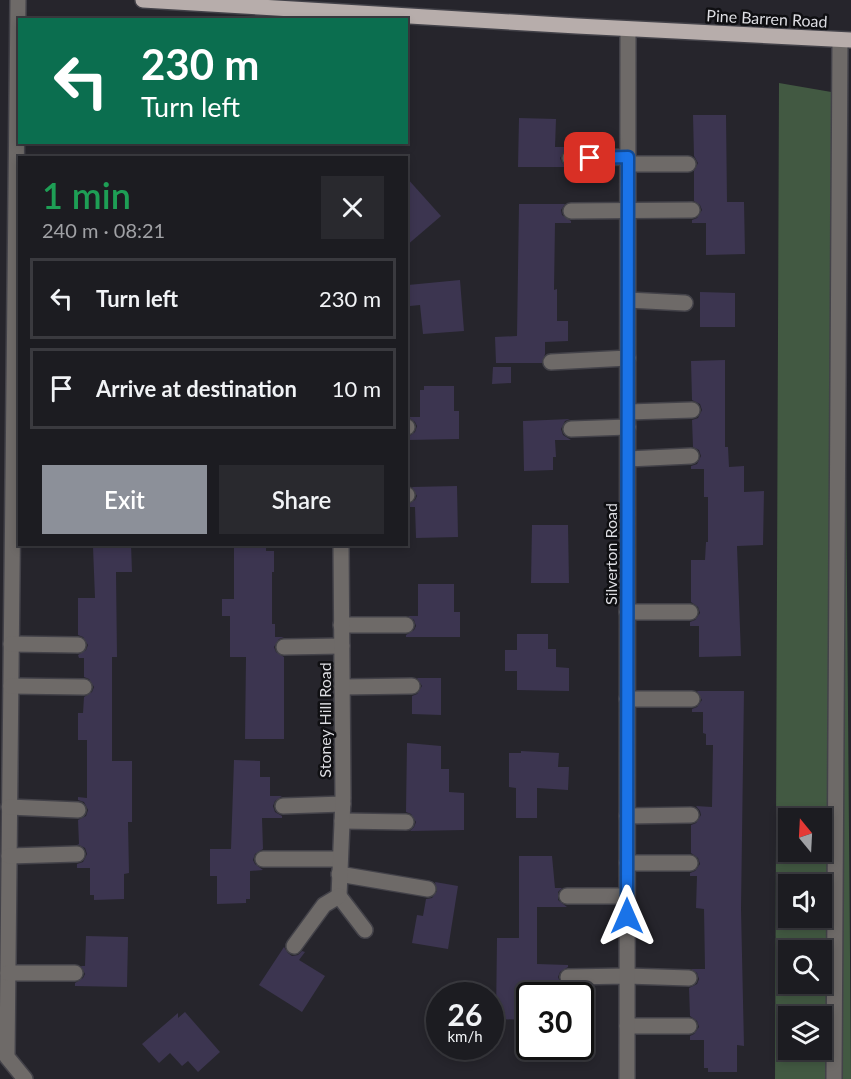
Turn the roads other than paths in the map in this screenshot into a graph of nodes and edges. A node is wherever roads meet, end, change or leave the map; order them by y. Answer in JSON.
{"nodes":[{"id":1,"x":18,"y":0,"type":"edge"},
{"id":2,"x":143,"y":0,"type":"edge"},
{"id":3,"x":628,"y":29,"type":"junction"},
{"id":4,"x":845,"y":40,"type":"edge"},
{"id":5,"x":570,"y":158,"type":"dead end"},
{"id":6,"x":628,"y":160,"type":"junction"},
{"id":7,"x":688,"y":164,"type":"dead end"},
{"id":8,"x":692,"y":210,"type":"dead end"},
{"id":9,"x":571,"y":211,"type":"dead end"},
{"id":10,"x":628,"y":211,"type":"junction"},
{"id":11,"x":17,"y":298,"type":"edge"},
{"id":12,"x":628,"y":300,"type":"junction"},
{"id":13,"x":685,"y":303,"type":"dead end"},
{"id":14,"x":7,"y":336,"type":"edge"},
{"id":15,"x":628,"y":358,"type":"junction"},
{"id":16,"x":551,"y":362,"type":"dead end"},
{"id":17,"x":692,"y":410,"type":"dead end"},
{"id":18,"x":628,"y":420,"type":"junction"},
{"id":19,"x":571,"y":429,"type":"dead end"},
{"id":20,"x":6,"y":453,"type":"edge"},
{"id":21,"x":691,"y":456,"type":"dead end"},
{"id":22,"x":628,"y":459,"type":"junction"},
{"id":23,"x":16,"y":482,"type":"edge"},
{"id":24,"x":6,"y":500,"type":"edge"},
{"id":25,"x":16,"y":528,"type":"edge"},
{"id":26,"x":341,"y":546,"type":"edge"},
{"id":27,"x":627,"y":612,"type":"junction"},
{"id":28,"x":690,"y":612,"type":"dead end"},
{"id":29,"x":341,"y":625,"type":"junction"},
{"id":30,"x":406,"y":626,"type":"dead end"},
{"id":31,"x":11,"y":644,"type":"junction"},
{"id":32,"x":78,"y":645,"type":"dead end"},
{"id":33,"x":342,"y":646,"type":"junction"},
{"id":34,"x":284,"y":647,"type":"dead end"},
{"id":35,"x":412,"y":686,"type":"dead end"},
{"id":36,"x":10,"y":687,"type":"junction"},
{"id":37,"x":84,"y":687,"type":"dead end"},
{"id":38,"x":342,"y":687,"type":"junction"},
{"id":39,"x":627,"y":699,"type":"junction"},
{"id":40,"x":692,"y":699,"type":"dead end"},
{"id":41,"x":343,"y":804,"type":"junction"},
{"id":42,"x":283,"y":806,"type":"dead end"},
{"id":43,"x":9,"y":807,"type":"junction"},
{"id":44,"x":78,"y":810,"type":"dead end"},
{"id":45,"x":691,"y":815,"type":"dead end"},
{"id":46,"x":627,"y":816,"type":"junction"},
{"id":47,"x":342,"y":820,"type":"junction"},
{"id":48,"x":406,"y":822,"type":"dead end"},
{"id":49,"x":5,"y":825,"type":"edge"},
{"id":50,"x":77,"y":854,"type":"dead end"},
{"id":51,"x":9,"y":856,"type":"junction"},
{"id":52,"x":263,"y":859,"type":"dead end"},
{"id":53,"x":627,"y":863,"type":"junction"},
{"id":54,"x":690,"y":864,"type":"dead end"},
{"id":55,"x":339,"y":866,"type":"junction"},
{"id":56,"x":428,"y":889,"type":"dead end"},
{"id":57,"x":339,"y":896,"type":"junction"},
{"id":58,"x":567,"y":896,"type":"dead end"},
{"id":59,"x":627,"y":896,"type":"junction"},
{"id":60,"x":365,"y":930,"type":"dead end"},
{"id":61,"x":4,"y":939,"type":"edge"},
{"id":62,"x":294,"y":946,"type":"dead end"},
{"id":63,"x":8,"y":973,"type":"junction"},
{"id":64,"x":75,"y":973,"type":"dead end"},
{"id":65,"x":627,"y":976,"type":"junction"},
{"id":66,"x":568,"y":977,"type":"dead end"},
{"id":67,"x":689,"y":978,"type":"dead end"},
{"id":68,"x":627,"y":1026,"type":"junction"},
{"id":69,"x":689,"y":1026,"type":"dead end"},
{"id":70,"x":25,"y":1079,"type":"edge"},
{"id":71,"x":627,"y":1079,"type":"edge"},
{"id":72,"x":834,"y":1079,"type":"edge"}],
"edges":[{"from":1,"to":11,"type":"street"},
{"from":2,"to":3,"type":"main road","name":"Pine Barren Road"},
{"from":3,"to":4,"type":"main road","name":"Pine Barren Road"},
{"from":3,"to":6,"type":"street","name":"Silverton Road"},
{"from":4,"to":72,"type":"street"},
{"from":5,"to":6,"type":"street"},
{"from":6,"to":7,"type":"street"},
{"from":6,"to":10,"type":"street","name":"Silverton Road"},
{"from":8,"to":10,"type":"street"},
{"from":9,"to":10,"type":"street"},
{"from":10,"to":12,"type":"street","name":"Silverton Road"},
{"from":11,"to":14,"type":"street"},
{"from":12,"to":13,"type":"street"},
{"from":12,"to":15,"type":"street","name":"Silverton Road"},
{"from":14,"to":20,"type":"street"},
{"from":15,"to":16,"type":"street"},
{"from":15,"to":18,"type":"street","name":"Silverton Road"},
{"from":17,"to":18,"type":"street"},
{"from":18,"to":19,"type":"street"},
{"from":18,"to":22,"type":"street","name":"Silverton Road"},
{"from":20,"to":23,"type":"street"},
{"from":21,"to":22,"type":"street"},
{"from":22,"to":27,"type":"street","name":"Silverton Road"},
{"from":23,"to":24,"type":"street"},
{"from":24,"to":25,"type":"street"},
{"from":25,"to":31,"type":"street"},
{"from":26,"to":29,"type":"street","name":"Stoney Hill Road"},
{"from":27,"to":28,"type":"street"},
{"from":27,"to":39,"type":"street","name":"Silverton Road"},
{"from":29,"to":30,"type":"street"},
{"from":29,"to":33,"type":"street","name":"Stoney Hill Road"},
{"from":31,"to":32,"type":"street"},
{"from":31,"to":36,"type":"street"},
{"from":33,"to":34,"type":"street"},
{"from":33,"to":38,"type":"street","name":"Stoney Hill Road"},
{"from":35,"to":38,"type":"street"},
{"from":36,"to":37,"type":"street"},
{"from":36,"to":43,"type":"street"},
{"from":38,"to":41,"type":"street","name":"Stoney Hill Road"},
{"from":39,"to":40,"type":"street"},
{"from":39,"to":46,"type":"street","name":"Silverton Road"},
{"from":41,"to":42,"type":"street"},
{"from":41,"to":47,"type":"street","name":"Stoney Hill Road"},
{"from":43,"to":44,"type":"street"},
{"from":43,"to":49,"type":"street"},
{"from":45,"to":46,"type":"street"},
{"from":46,"to":53,"type":"street","name":"Silverton Road"},
{"from":47,"to":48,"type":"street"},
{"from":47,"to":55,"type":"street","name":"Stoney Hill Road"},
{"from":49,"to":51,"type":"street"},
{"from":50,"to":51,"type":"street"},
{"from":51,"to":61,"type":"street"},
{"from":52,"to":55,"type":"street"},
{"from":53,"to":54,"type":"street"},
{"from":53,"to":59,"type":"street","name":"Silverton Road"},
{"from":55,"to":56,"type":"street"},
{"from":55,"to":57,"type":"street","name":"Stoney Hill Road"},
{"from":57,"to":60,"type":"street"},
{"from":57,"to":62,"type":"street"},
{"from":58,"to":59,"type":"street"},
{"from":59,"to":65,"type":"street","name":"Silverton Road"},
{"from":61,"to":63,"type":"street"},
{"from":63,"to":64,"type":"street"},
{"from":63,"to":70,"type":"street"},
{"from":65,"to":66,"type":"street"},
{"from":65,"to":67,"type":"street"},
{"from":65,"to":68,"type":"street","name":"Silverton Road"},
{"from":68,"to":69,"type":"street"},
{"from":68,"to":71,"type":"street","name":"Silverton Road"}]}
